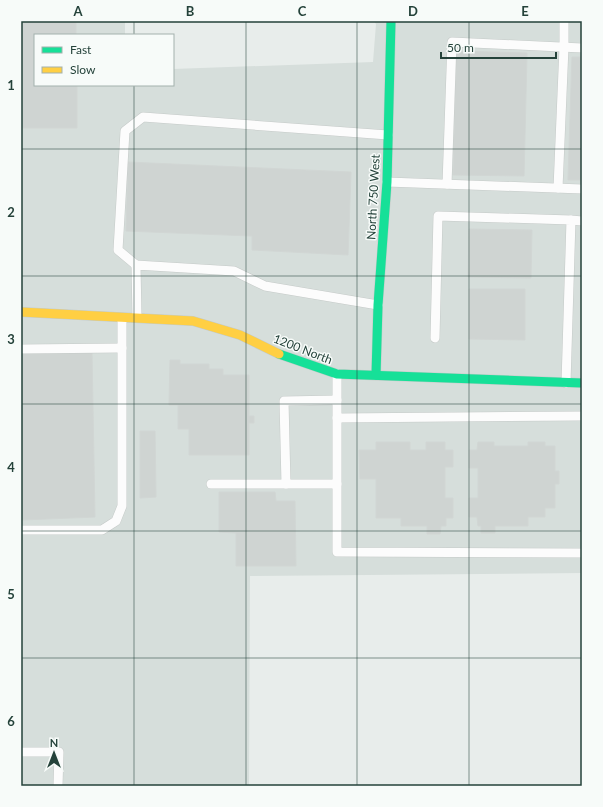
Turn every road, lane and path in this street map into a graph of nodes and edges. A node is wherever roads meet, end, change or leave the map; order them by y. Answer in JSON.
{"nodes":[{"id":1,"x":391,"y":21,"type":"edge"},
{"id":2,"x":564,"y":21,"type":"edge"},
{"id":3,"x":564,"y":47,"type":"junction"},
{"id":4,"x":582,"y":48,"type":"edge"},
{"id":5,"x":388,"y":135,"type":"junction"},
{"id":6,"x":387,"y":182,"type":"junction"},
{"id":7,"x":446,"y":184,"type":"junction"},
{"id":8,"x":558,"y":188,"type":"junction"},
{"id":9,"x":582,"y":189,"type":"edge"},
{"id":10,"x":571,"y":220,"type":"junction"},
{"id":11,"x":582,"y":221,"type":"edge"},
{"id":12,"x":136,"y":265,"type":"junction"},
{"id":13,"x":378,"y":305,"type":"junction"},
{"id":14,"x":21,"y":312,"type":"edge"},
{"id":15,"x":122,"y":316,"type":"junction"},
{"id":16,"x":137,"y":317,"type":"junction"},
{"id":17,"x":435,"y":338,"type":"dead end"},
{"id":18,"x":122,"y":348,"type":"junction"},
{"id":19,"x":21,"y":349,"type":"edge"},
{"id":20,"x":337,"y":374,"type":"junction"},
{"id":21,"x":376,"y":375,"type":"junction"},
{"id":22,"x":566,"y":383,"type":"junction"},
{"id":23,"x":582,"y":383,"type":"edge"},
{"id":24,"x":337,"y":400,"type":"junction"},
{"id":25,"x":582,"y":416,"type":"edge"},
{"id":26,"x":337,"y":418,"type":"junction"},
{"id":27,"x":211,"y":484,"type":"dead end"},
{"id":28,"x":286,"y":484,"type":"junction"},
{"id":29,"x":337,"y":484,"type":"junction"},
{"id":30,"x":21,"y":530,"type":"edge"},
{"id":31,"x":582,"y":553,"type":"edge"},
{"id":32,"x":21,"y":752,"type":"edge"},
{"id":33,"x":58,"y":786,"type":"edge"}],
"edges":[{"from":1,"to":5,"type":"street","name":"North 750 West"},
{"from":2,"to":3,"type":"lane"},
{"from":3,"to":4,"type":"lane"},
{"from":3,"to":7,"type":"lane"},
{"from":3,"to":8,"type":"lane"},
{"from":5,"to":6,"type":"street","name":"North 750 West"},
{"from":5,"to":12,"type":"lane"},
{"from":6,"to":7,"type":"lane"},
{"from":6,"to":13,"type":"street","name":"North 750 West"},
{"from":7,"to":8,"type":"lane"},
{"from":8,"to":9,"type":"lane"},
{"from":10,"to":11,"type":"lane"},
{"from":10,"to":17,"type":"lane"},
{"from":10,"to":22,"type":"lane"},
{"from":12,"to":13,"type":"lane"},
{"from":12,"to":16,"type":"lane"},
{"from":13,"to":21,"type":"street","name":"North 750 West"},
{"from":14,"to":15,"type":"street","name":"1200 North"},
{"from":15,"to":16,"type":"street","name":"1200 North"},
{"from":15,"to":18,"type":"lane"},
{"from":16,"to":20,"type":"street","name":"1200 North"},
{"from":18,"to":19,"type":"lane"},
{"from":18,"to":30,"type":"lane"},
{"from":20,"to":21,"type":"street","name":"1200 North"},
{"from":20,"to":24,"type":"lane"},
{"from":21,"to":22,"type":"street","name":"1200 North"},
{"from":22,"to":23,"type":"street","name":"1200 North"},
{"from":24,"to":26,"type":"lane"},
{"from":24,"to":28,"type":"lane"},
{"from":25,"to":26,"type":"lane"},
{"from":26,"to":29,"type":"lane"},
{"from":27,"to":28,"type":"lane"},
{"from":28,"to":29,"type":"lane"},
{"from":29,"to":31,"type":"lane"},
{"from":32,"to":33,"type":"lane"}]}
